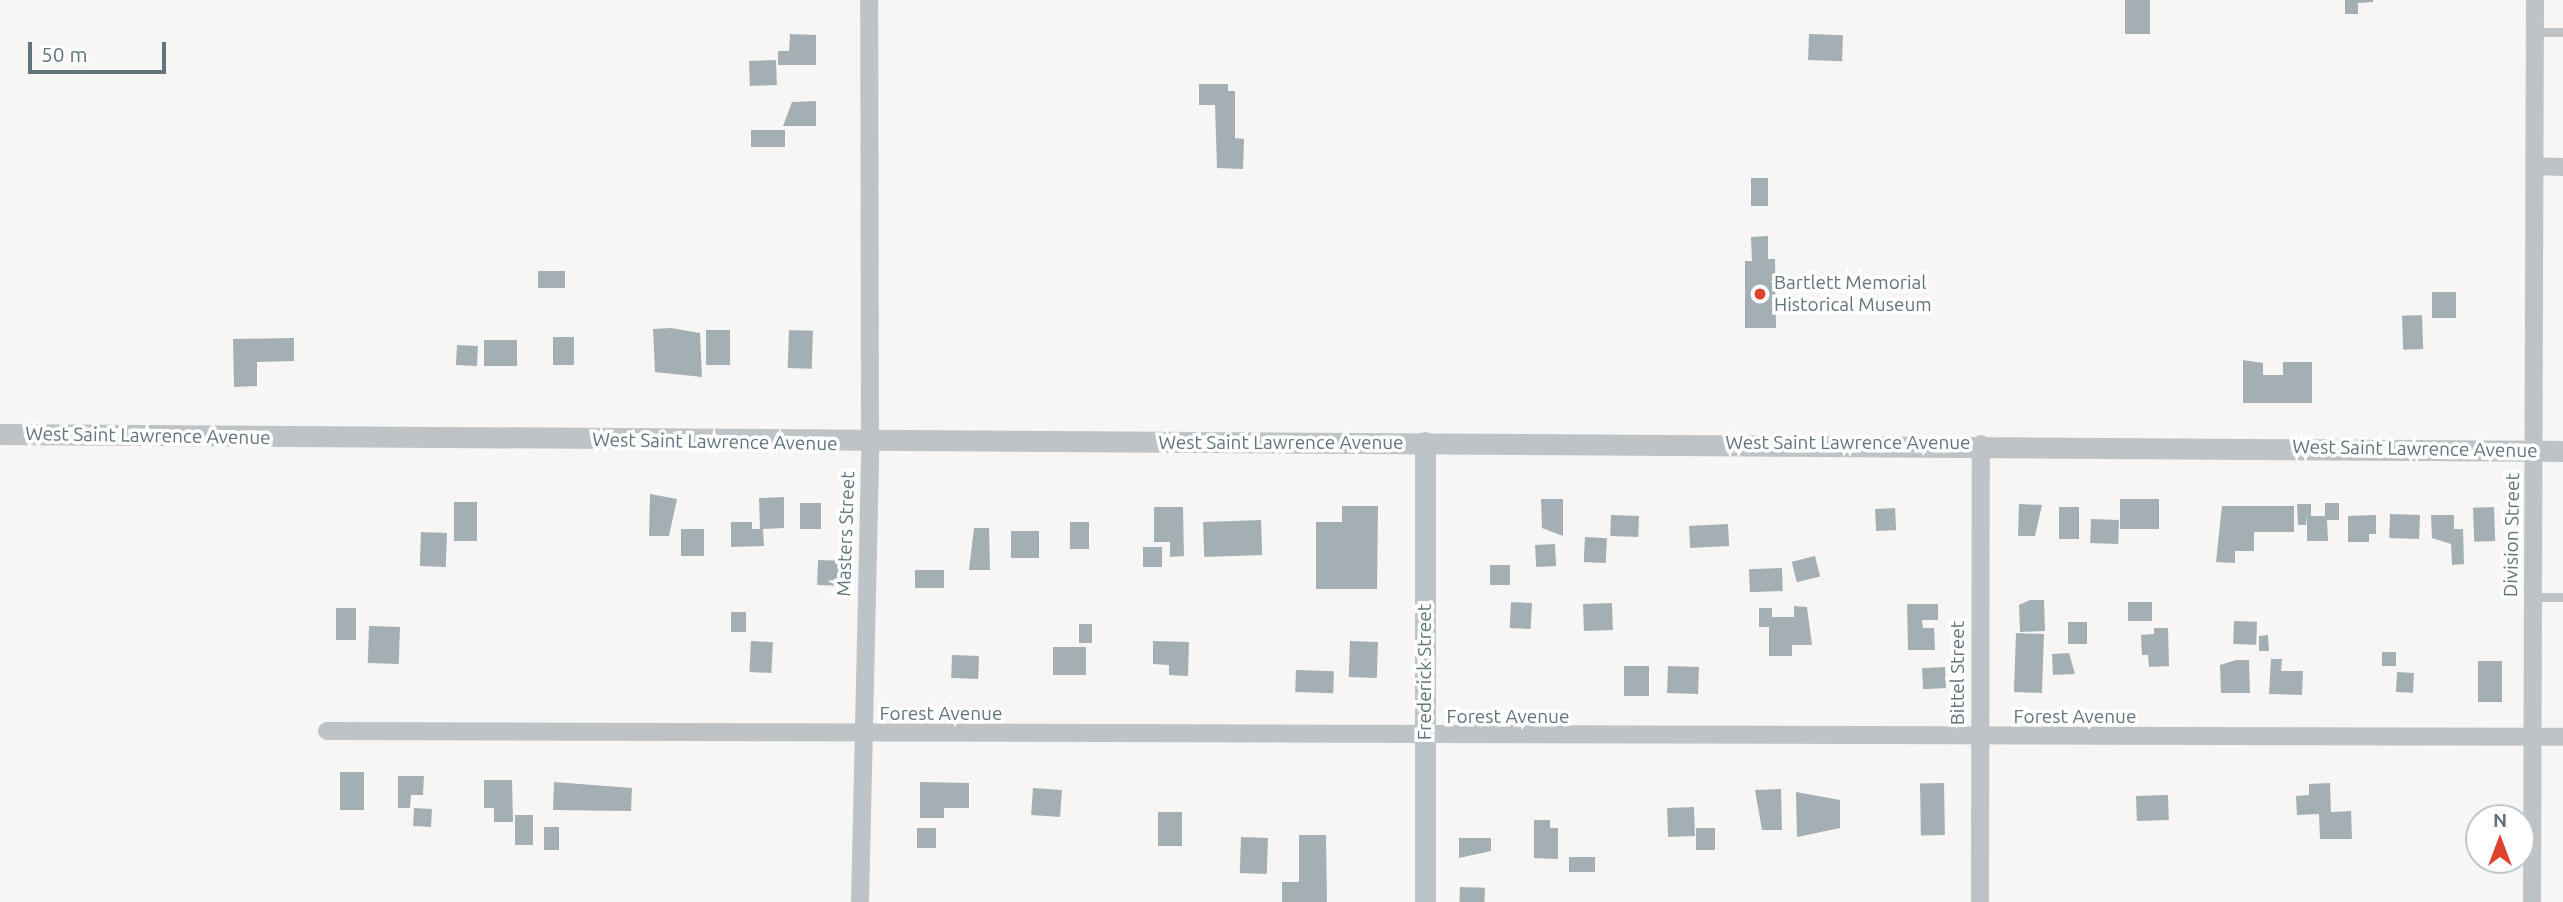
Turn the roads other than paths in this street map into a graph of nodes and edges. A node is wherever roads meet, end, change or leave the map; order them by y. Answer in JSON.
{"nodes":[{"id":1,"x":869,"y":0,"type":"edge"},
{"id":2,"x":2535,"y":0,"type":"edge"},
{"id":3,"x":2536,"y":32,"type":"junction"},
{"id":4,"x":2563,"y":32,"type":"edge"},
{"id":5,"x":2535,"y":166,"type":"junction"},
{"id":6,"x":2563,"y":167,"type":"edge"},
{"id":7,"x":0,"y":434,"type":"edge"},
{"id":8,"x":1425,"y":442,"type":"junction"},
{"id":9,"x":870,"y":444,"type":"junction"},
{"id":10,"x":1981,"y":444,"type":"junction"},
{"id":11,"x":2534,"y":451,"type":"junction"},
{"id":12,"x":2563,"y":451,"type":"edge"},
{"id":13,"x":2532,"y":597,"type":"junction"},
{"id":14,"x":2563,"y":597,"type":"edge"},
{"id":15,"x":327,"y":731,"type":"dead end"},
{"id":16,"x":860,"y":734,"type":"junction"},
{"id":17,"x":2533,"y":737,"type":"junction"},
{"id":18,"x":2563,"y":737,"type":"edge"},
{"id":19,"x":1425,"y":738,"type":"junction"},
{"id":20,"x":1979,"y":738,"type":"junction"},
{"id":21,"x":860,"y":902,"type":"edge"},
{"id":22,"x":1425,"y":902,"type":"edge"},
{"id":23,"x":1980,"y":902,"type":"edge"},
{"id":24,"x":2532,"y":902,"type":"edge"}],
"edges":[{"from":1,"to":9,"type":"street","name":"Masters Street"},
{"from":2,"to":3,"type":"street","name":"Division Street"},
{"from":3,"to":4,"type":"lane"},
{"from":3,"to":5,"type":"street","name":"Division Street"},
{"from":5,"to":6,"type":"street"},
{"from":5,"to":11,"type":"street","name":"Division Street"},
{"from":7,"to":9,"type":"street","name":"West Saint Lawrence Avenue"},
{"from":8,"to":9,"type":"street","name":"West Saint Lawrence Avenue"},
{"from":8,"to":10,"type":"street","name":"West Saint Lawrence Avenue"},
{"from":8,"to":19,"type":"street","name":"Frederick Street"},
{"from":9,"to":16,"type":"street","name":"Masters Street"},
{"from":10,"to":11,"type":"street","name":"West Saint Lawrence Avenue"},
{"from":10,"to":20,"type":"street","name":"Bittel Street"},
{"from":11,"to":12,"type":"street","name":"West Saint Lawrence Avenue"},
{"from":11,"to":13,"type":"street","name":"Division Street"},
{"from":13,"to":14,"type":"lane"},
{"from":13,"to":17,"type":"street","name":"Division Street"},
{"from":15,"to":16,"type":"street","name":"Forest Avenue"},
{"from":16,"to":19,"type":"street","name":"Forest Avenue"},
{"from":16,"to":21,"type":"street","name":"Masters Street"},
{"from":17,"to":18,"type":"street","name":"Forest Avenue"},
{"from":17,"to":20,"type":"street","name":"Forest Avenue"},
{"from":17,"to":24,"type":"street","name":"Division Street"},
{"from":19,"to":20,"type":"street","name":"Forest Avenue"},
{"from":19,"to":22,"type":"street","name":"Frederick Street"},
{"from":20,"to":23,"type":"street","name":"Bittel Street"}]}
